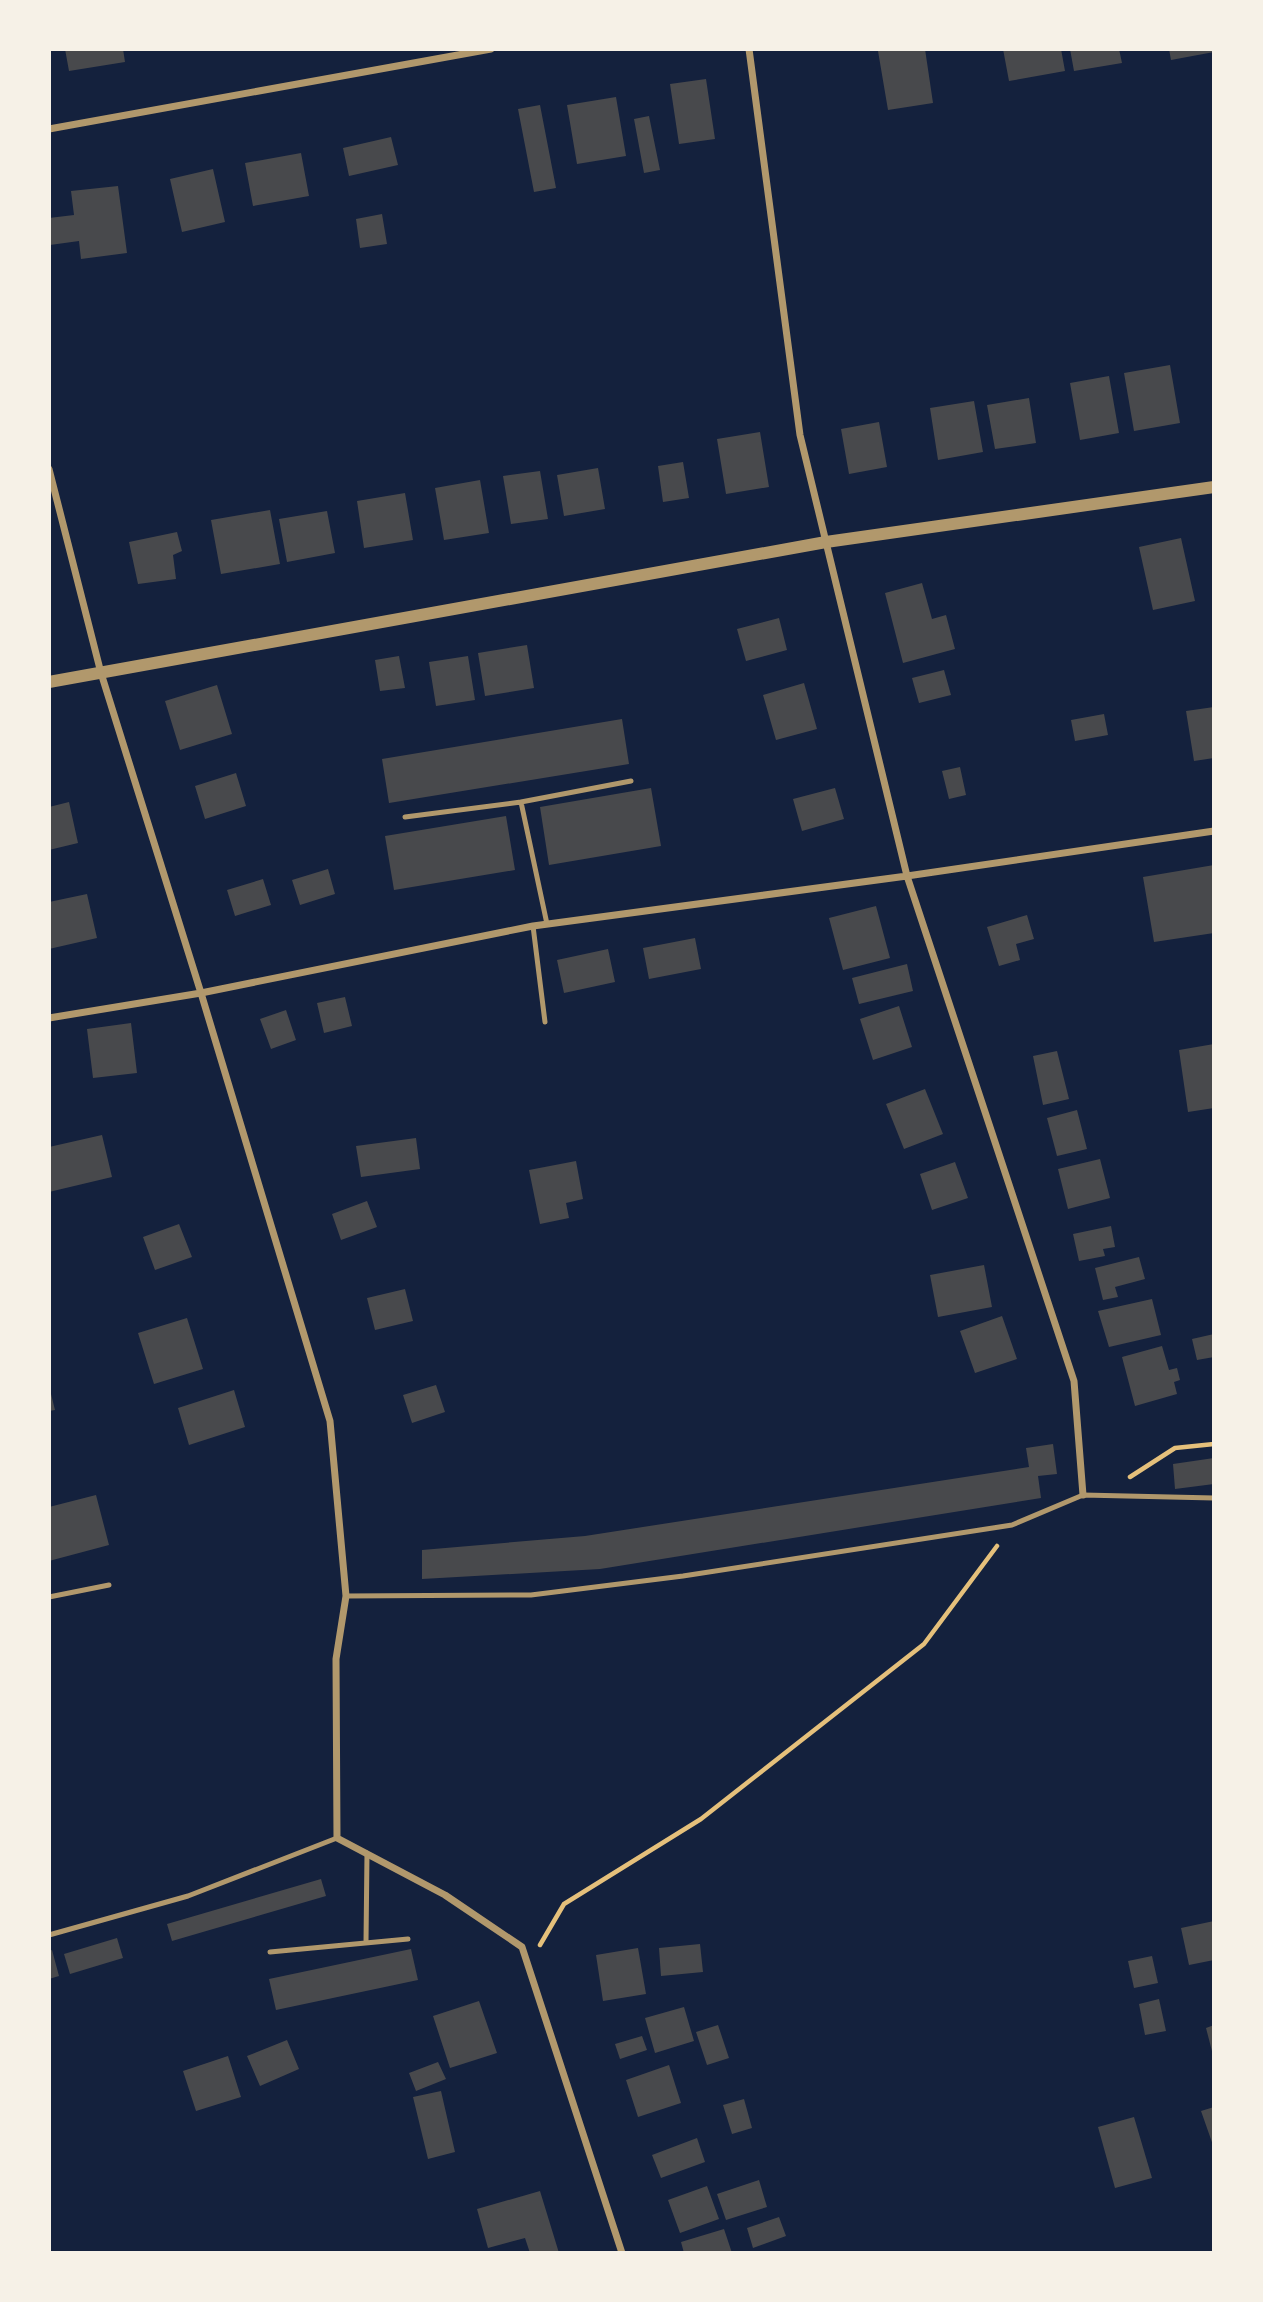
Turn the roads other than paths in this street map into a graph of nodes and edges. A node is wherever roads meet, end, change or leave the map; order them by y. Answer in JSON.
{"nodes":[{"id":1,"x":491,"y":49,"type":"edge"},
{"id":2,"x":749,"y":49,"type":"edge"},
{"id":3,"x":49,"y":129,"type":"edge"},
{"id":4,"x":49,"y":469,"type":"edge"},
{"id":5,"x":1214,"y":487,"type":"edge"},
{"id":6,"x":826,"y":542,"type":"junction"},
{"id":7,"x":101,"y":673,"type":"junction"},
{"id":8,"x":49,"y":682,"type":"edge"},
{"id":9,"x":631,"y":780,"type":"dead end"},
{"id":10,"x":521,"y":802,"type":"junction"},
{"id":11,"x":405,"y":817,"type":"dead end"},
{"id":12,"x":1214,"y":831,"type":"edge"},
{"id":13,"x":907,"y":876,"type":"junction"},
{"id":14,"x":547,"y":925,"type":"junction"},
{"id":15,"x":533,"y":926,"type":"junction"},
{"id":16,"x":201,"y":993,"type":"junction"},
{"id":17,"x":49,"y":1018,"type":"edge"},
{"id":18,"x":545,"y":1022,"type":"dead end"},
{"id":19,"x":1083,"y":1494,"type":"junction"},
{"id":20,"x":1214,"y":1498,"type":"edge"},
{"id":21,"x":109,"y":1585,"type":"dead end"},
{"id":22,"x":49,"y":1597,"type":"edge"},
{"id":23,"x":345,"y":1597,"type":"junction"},
{"id":24,"x":337,"y":1838,"type":"junction"},
{"id":25,"x":367,"y":1853,"type":"junction"},
{"id":26,"x":49,"y":1935,"type":"edge"},
{"id":27,"x":408,"y":1939,"type":"dead end"},
{"id":28,"x":366,"y":1942,"type":"junction"},
{"id":29,"x":270,"y":1952,"type":"dead end"},
{"id":30,"x":622,"y":2253,"type":"edge"}],
"edges":[{"from":1,"to":3,"type":"street"},
{"from":2,"to":6,"type":"street"},
{"from":4,"to":7,"type":"street"},
{"from":5,"to":6,"type":"street"},
{"from":6,"to":7,"type":"street"},
{"from":6,"to":13,"type":"street"},
{"from":7,"to":8,"type":"street"},
{"from":7,"to":16,"type":"street"},
{"from":9,"to":10,"type":"lane"},
{"from":10,"to":11,"type":"lane"},
{"from":10,"to":14,"type":"lane"},
{"from":12,"to":13,"type":"street"},
{"from":13,"to":14,"type":"street"},
{"from":13,"to":19,"type":"street"},
{"from":14,"to":15,"type":"street"},
{"from":15,"to":16,"type":"street"},
{"from":15,"to":18,"type":"lane"},
{"from":16,"to":17,"type":"street"},
{"from":16,"to":23,"type":"street"},
{"from":19,"to":20,"type":"lane"},
{"from":19,"to":23,"type":"lane"},
{"from":21,"to":22,"type":"lane"},
{"from":23,"to":24,"type":"street"},
{"from":24,"to":25,"type":"street"},
{"from":24,"to":26,"type":"lane"},
{"from":25,"to":28,"type":"lane"},
{"from":25,"to":30,"type":"street"},
{"from":27,"to":28,"type":"lane"},
{"from":28,"to":29,"type":"lane"}]}
